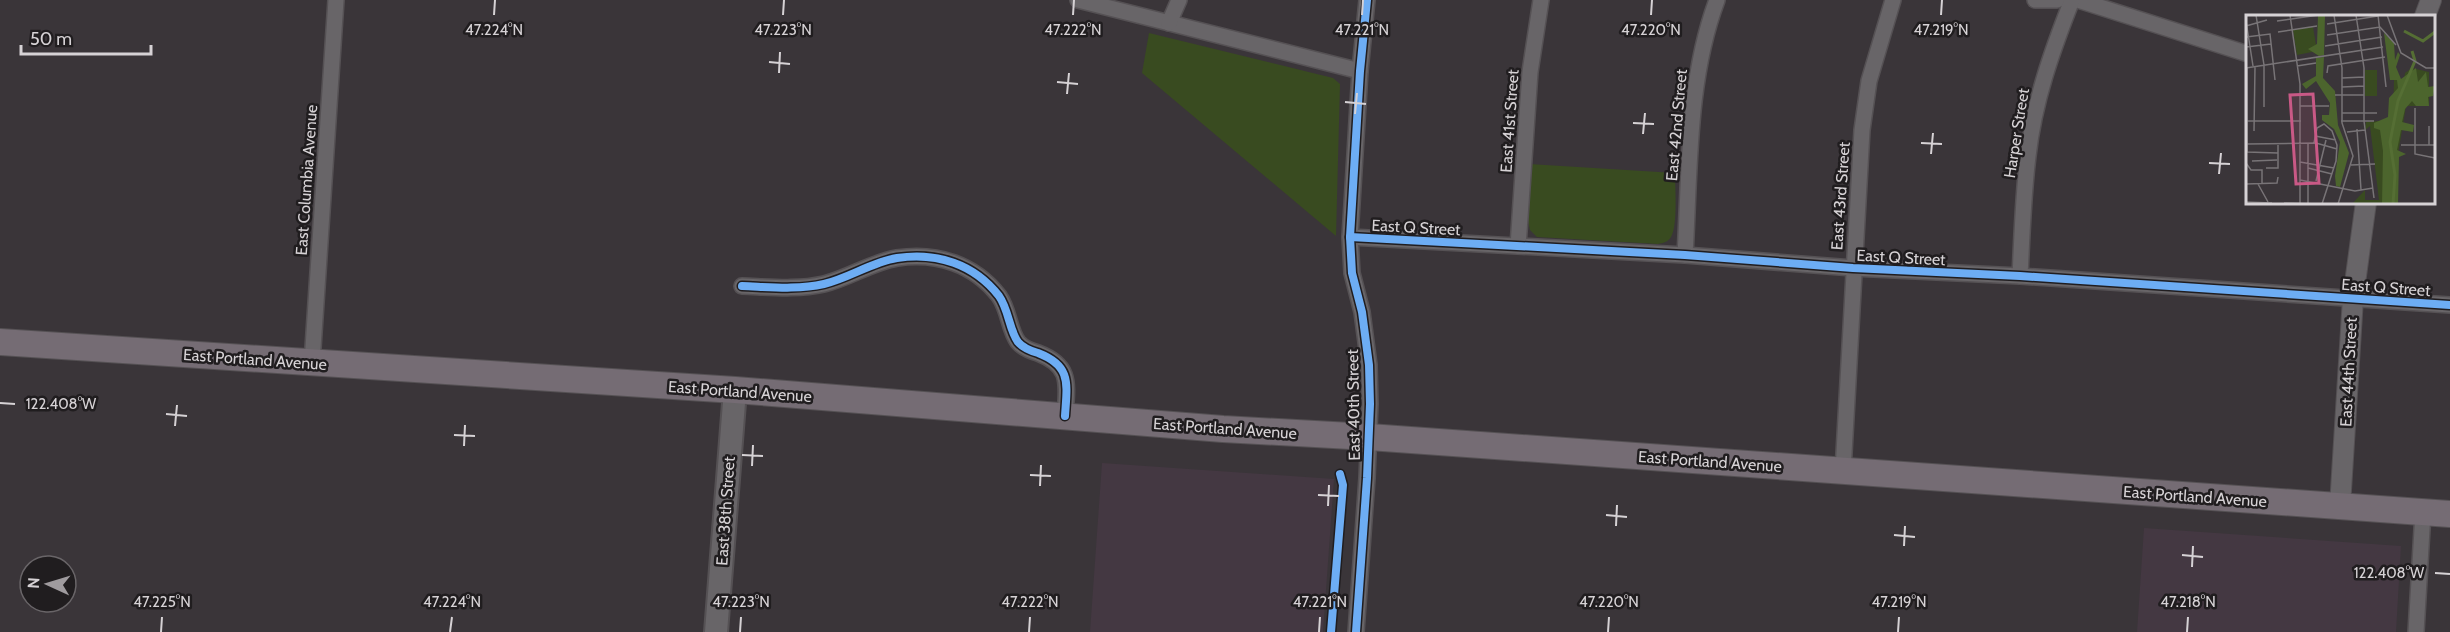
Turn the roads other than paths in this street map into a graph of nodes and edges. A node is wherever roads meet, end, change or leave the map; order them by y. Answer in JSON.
{"nodes":[{"id":1,"x":336,"y":0,"type":"edge"},
{"id":2,"x":1078,"y":0,"type":"edge"},
{"id":3,"x":1179,"y":0,"type":"edge"},
{"id":4,"x":1367,"y":0,"type":"edge"},
{"id":5,"x":1541,"y":0,"type":"edge"},
{"id":6,"x":1717,"y":0,"type":"edge"},
{"id":7,"x":1893,"y":0,"type":"edge"},
{"id":8,"x":2034,"y":0,"type":"edge"},
{"id":9,"x":2057,"y":0,"type":"edge"},
{"id":10,"x":2072,"y":0,"type":"edge"},
{"id":11,"x":2078,"y":0,"type":"edge"},
{"id":12,"x":2431,"y":0,"type":"edge"},
{"id":13,"x":2425,"y":15,"type":"edge"},
{"id":14,"x":1169,"y":24,"type":"junction"},
{"id":15,"x":2246,"y":54,"type":"edge"},
{"id":16,"x":1359,"y":71,"type":"junction"},
{"id":17,"x":2366,"y":204,"type":"edge"},
{"id":18,"x":1350,"y":237,"type":"junction"},
{"id":19,"x":1518,"y":246,"type":"junction"},
{"id":20,"x":1685,"y":255,"type":"junction"},
{"id":21,"x":1853,"y":268,"type":"junction"},
{"id":22,"x":2020,"y":276,"type":"junction"},
{"id":23,"x":742,"y":286,"type":"dead end"},
{"id":24,"x":2353,"y":298,"type":"junction"},
{"id":25,"x":2450,"y":305,"type":"edge"},
{"id":26,"x":0,"y":342,"type":"edge"},
{"id":27,"x":312,"y":363,"type":"junction"},
{"id":28,"x":735,"y":390,"type":"junction"},
{"id":29,"x":1065,"y":416,"type":"junction"},
{"id":30,"x":1369,"y":437,"type":"junction"},
{"id":31,"x":1843,"y":471,"type":"junction"},
{"id":32,"x":2340,"y":506,"type":"junction"},
{"id":33,"x":2423,"y":512,"type":"junction"},
{"id":34,"x":2450,"y":514,"type":"edge"},
{"id":35,"x":716,"y":632,"type":"edge"},
{"id":36,"x":1356,"y":632,"type":"edge"},
{"id":37,"x":2416,"y":632,"type":"edge"}],
"edges":[{"from":1,"to":27,"type":"street","name":"East Columbia Avenue"},
{"from":2,"to":14,"type":"street"},
{"from":3,"to":14,"type":"street"},
{"from":4,"to":16,"type":"street","name":"East 40th Street"},
{"from":5,"to":19,"type":"street","name":"East 41st Street"},
{"from":6,"to":20,"type":"street","name":"East 42nd Street"},
{"from":7,"to":21,"type":"street","name":"East 43rd Street"},
{"from":8,"to":9,"type":"street"},
{"from":10,"to":22,"type":"street","name":"Harper Street"},
{"from":11,"to":15,"type":"street"},
{"from":12,"to":13,"type":"street"},
{"from":14,"to":16,"type":"street"},
{"from":16,"to":18,"type":"street","name":"East 40th Street"},
{"from":17,"to":24,"type":"street","name":"East 44th Street"},
{"from":18,"to":19,"type":"street","name":"East Q Street"},
{"from":18,"to":30,"type":"street","name":"East 40th Street"},
{"from":19,"to":20,"type":"street","name":"East Q Street"},
{"from":20,"to":21,"type":"street","name":"East Q Street"},
{"from":21,"to":22,"type":"street","name":"East Q Street"},
{"from":21,"to":31,"type":"street","name":"East 43rd Street"},
{"from":22,"to":24,"type":"street","name":"East Q Street"},
{"from":23,"to":29,"type":"street"},
{"from":24,"to":25,"type":"street","name":"East Q Street"},
{"from":24,"to":32,"type":"street","name":"East 44th Street"},
{"from":26,"to":27,"type":"main road","name":"East Portland Avenue"},
{"from":27,"to":28,"type":"main road","name":"East Portland Avenue"},
{"from":28,"to":29,"type":"main road","name":"East Portland Avenue"},
{"from":28,"to":35,"type":"main road","name":"East 38th Street"},
{"from":29,"to":30,"type":"main road","name":"East Portland Avenue"},
{"from":30,"to":31,"type":"main road","name":"East Portland Avenue"},
{"from":30,"to":36,"type":"street","name":"East 40th Street"},
{"from":31,"to":32,"type":"main road","name":"East Portland Avenue"},
{"from":32,"to":33,"type":"main road","name":"East Portland Avenue"},
{"from":33,"to":34,"type":"main road","name":"East Portland Avenue"},
{"from":33,"to":37,"type":"street"}]}
